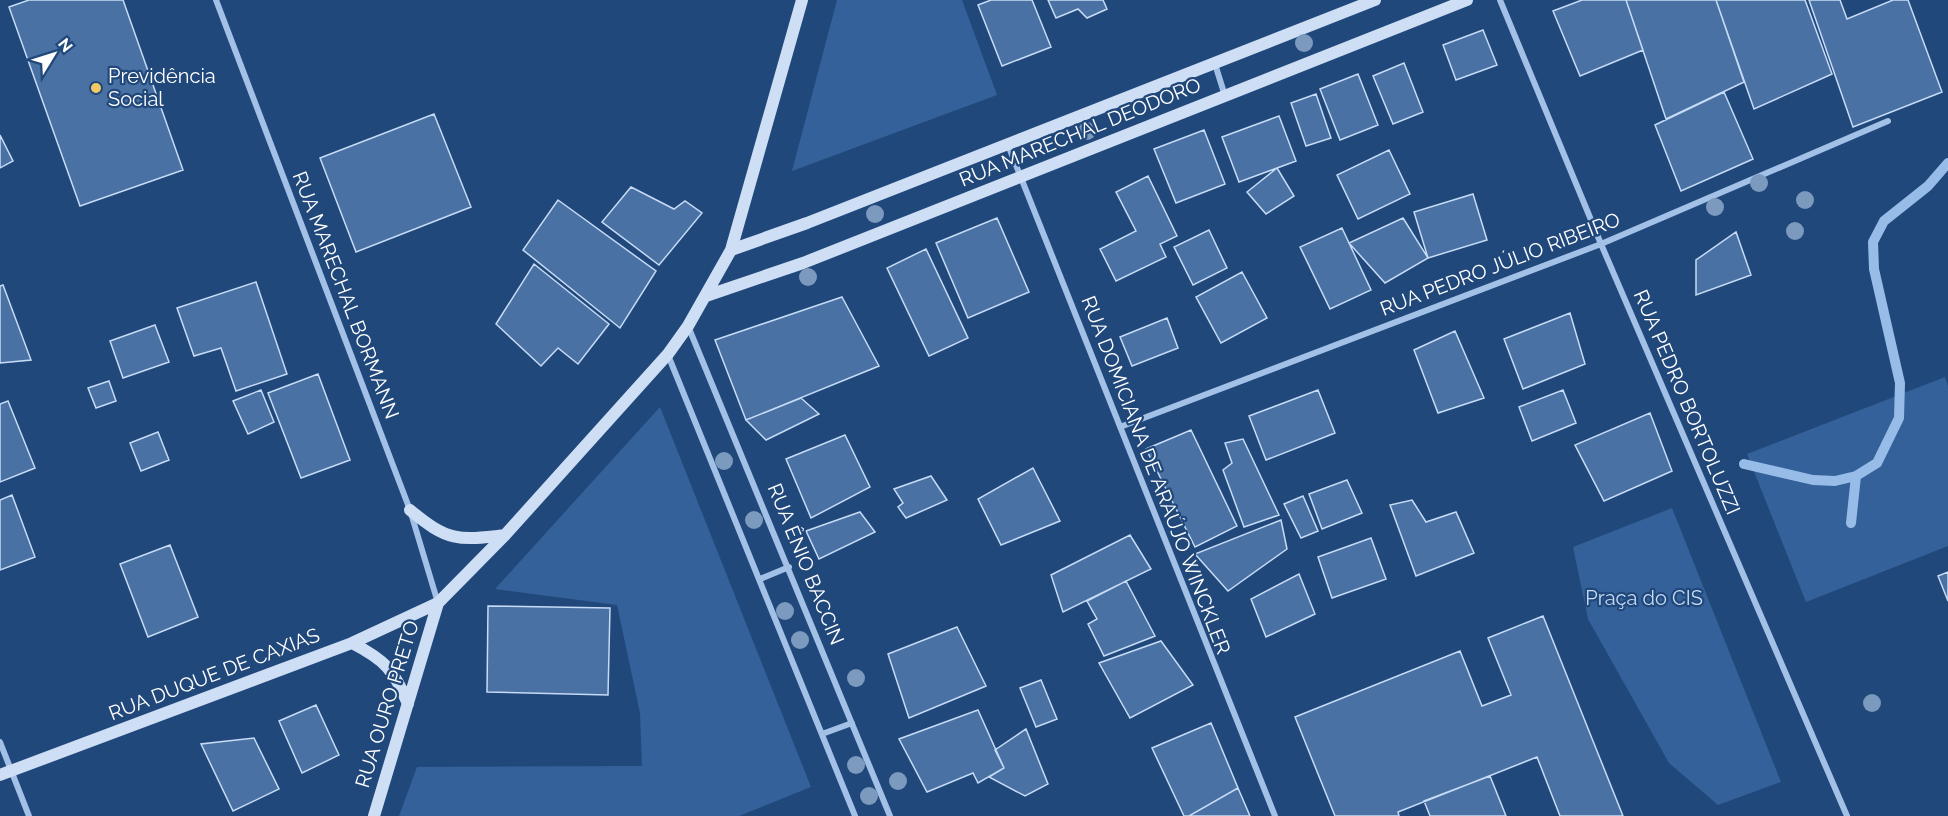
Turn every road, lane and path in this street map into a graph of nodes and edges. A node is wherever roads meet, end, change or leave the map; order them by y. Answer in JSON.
{"nodes":[{"id":1,"x":216,"y":0,"type":"edge"},
{"id":2,"x":802,"y":0,"type":"edge"},
{"id":3,"x":1375,"y":0,"type":"edge"},
{"id":4,"x":1467,"y":0,"type":"edge"},
{"id":5,"x":1500,"y":0,"type":"edge"},
{"id":6,"x":1215,"y":64,"type":"junction"},
{"id":7,"x":1225,"y":96,"type":"junction"},
{"id":8,"x":1888,"y":121,"type":"dead end"},
{"id":9,"x":1008,"y":145,"type":"junction"},
{"id":10,"x":1021,"y":177,"type":"junction"},
{"id":11,"x":1601,"y":244,"type":"junction"},
{"id":12,"x":731,"y":250,"type":"junction"},
{"id":13,"x":706,"y":296,"type":"junction"},
{"id":14,"x":688,"y":326,"type":"junction"},
{"id":15,"x":668,"y":354,"type":"junction"},
{"id":16,"x":1120,"y":427,"type":"junction"},
{"id":17,"x":410,"y":510,"type":"junction"},
{"id":18,"x":505,"y":535,"type":"junction"},
{"id":19,"x":789,"y":567,"type":"junction"},
{"id":20,"x":760,"y":579,"type":"junction"},
{"id":21,"x":438,"y":603,"type":"junction"},
{"id":22,"x":352,"y":643,"type":"junction"},
{"id":23,"x":408,"y":704,"type":"junction"},
{"id":24,"x":852,"y":723,"type":"junction"},
{"id":25,"x":822,"y":734,"type":"junction"},
{"id":26,"x":0,"y":742,"type":"edge"},
{"id":27,"x":6,"y":772,"type":"edge"},
{"id":28,"x":30,"y":816,"type":"edge"},
{"id":29,"x":374,"y":816,"type":"edge"},
{"id":30,"x":855,"y":816,"type":"edge"},
{"id":31,"x":890,"y":816,"type":"edge"},
{"id":32,"x":1275,"y":816,"type":"edge"},
{"id":33,"x":1847,"y":816,"type":"edge"}],
"edges":[{"from":1,"to":17,"type":"street","name":"RUA MARECHAL BORMANN"},
{"from":2,"to":12,"type":"street"},
{"from":3,"to":6,"type":"street","name":"RUA MARECHAL DEODORO"},
{"from":4,"to":7,"type":"street","name":"RUA MARECHAL DEODORO"},
{"from":5,"to":11,"type":"street","name":"RUA PEDRO BORTOLUZZI"},
{"from":6,"to":7,"type":"street"},
{"from":6,"to":9,"type":"street","name":"RUA MARECHAL DEODORO"},
{"from":7,"to":10,"type":"street","name":"RUA MARECHAL DEODORO"},
{"from":8,"to":11,"type":"street","name":"RUA PEDRO JÚLIO RIBEIRO"},
{"from":9,"to":10,"type":"street","name":"RUA DOMICIANA DE ARAÚJO WINCKLER"},
{"from":9,"to":12,"type":"street","name":"RUA MARECHAL DEODORO"},
{"from":10,"to":13,"type":"street","name":"RUA MARECHAL DEODORO"},
{"from":10,"to":16,"type":"street","name":"RUA DOMICIANA DE ARAÚJO WINCKLER"},
{"from":11,"to":16,"type":"street","name":"RUA PEDRO JÚLIO RIBEIRO"},
{"from":11,"to":33,"type":"street","name":"RUA PEDRO BORTOLUZZI"},
{"from":12,"to":13,"type":"street"},
{"from":13,"to":14,"type":"street"},
{"from":14,"to":15,"type":"street"},
{"from":14,"to":19,"type":"street","name":"RUA ÊNIO BACCIN"},
{"from":15,"to":18,"type":"street"},
{"from":15,"to":20,"type":"street"},
{"from":16,"to":32,"type":"street","name":"RUA DOMICIANA DE ARAÚJO WINCKLER"},
{"from":17,"to":18,"type":"street"},
{"from":17,"to":21,"type":"street","name":"RUA MARECHAL BORMANN"},
{"from":18,"to":21,"type":"street"},
{"from":19,"to":20,"type":"street"},
{"from":19,"to":24,"type":"street","name":"RUA ÊNIO BACCIN"},
{"from":20,"to":25,"type":"street"},
{"from":21,"to":22,"type":"street","name":"RUA DUQUE DE CAXIAS"},
{"from":21,"to":23,"type":"street","name":"RUA OURO PRETO"},
{"from":22,"to":23,"type":"street"},
{"from":22,"to":27,"type":"street","name":"RUA DUQUE DE CAXIAS"},
{"from":23,"to":29,"type":"street","name":"RUA OURO PRETO"},
{"from":24,"to":25,"type":"street"},
{"from":24,"to":31,"type":"street","name":"RUA ÊNIO BACCIN"},
{"from":25,"to":30,"type":"street"},
{"from":26,"to":27,"type":"street"},
{"from":27,"to":28,"type":"street"}]}
